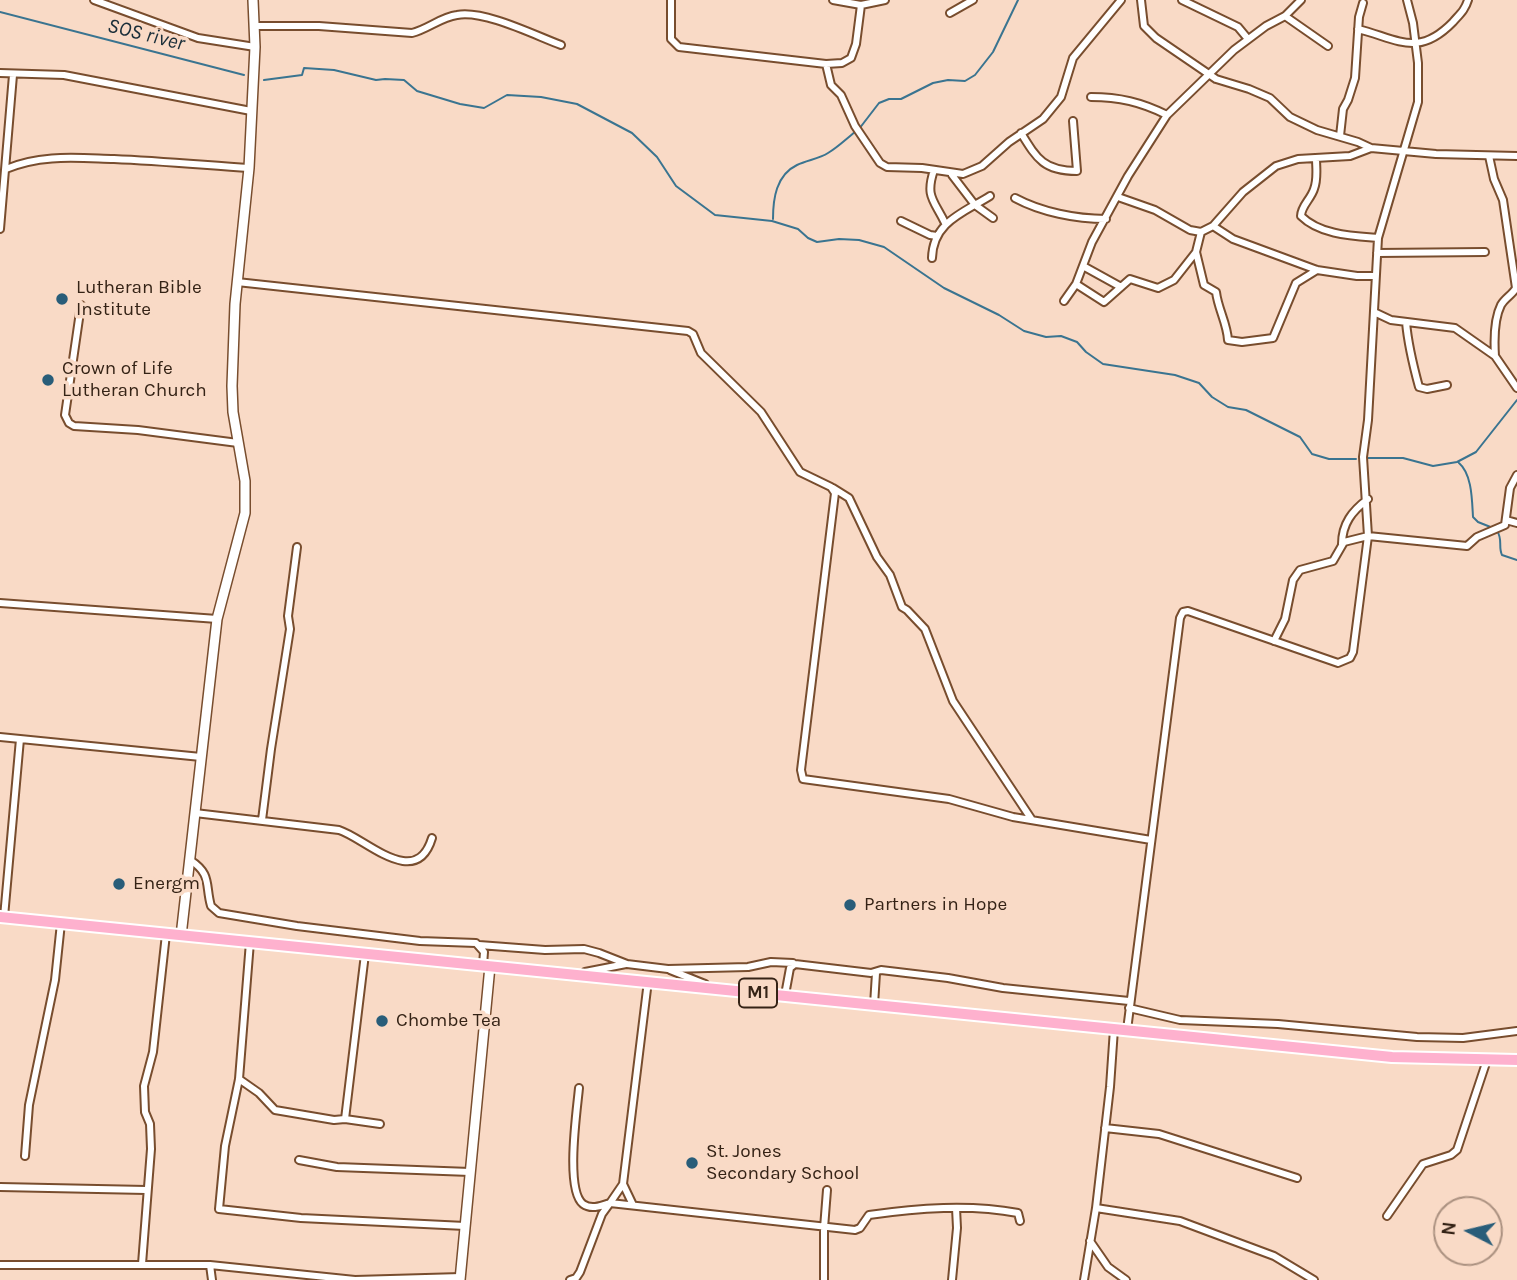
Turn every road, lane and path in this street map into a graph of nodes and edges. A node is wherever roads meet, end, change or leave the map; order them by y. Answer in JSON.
{"nodes":[{"id":1,"x":94,"y":0,"type":"edge"},
{"id":2,"x":253,"y":0,"type":"edge"},
{"id":3,"x":671,"y":0,"type":"edge"},
{"id":4,"x":833,"y":0,"type":"edge"},
{"id":5,"x":885,"y":0,"type":"edge"},
{"id":6,"x":973,"y":0,"type":"edge"},
{"id":7,"x":1121,"y":0,"type":"edge"},
{"id":8,"x":1142,"y":0,"type":"edge"},
{"id":9,"x":1182,"y":0,"type":"edge"},
{"id":10,"x":1301,"y":0,"type":"edge"},
{"id":11,"x":1468,"y":0,"type":"edge"},
{"id":12,"x":1409,"y":1,"type":"edge"},
{"id":13,"x":1363,"y":3,"type":"dead end"},
{"id":14,"x":861,"y":5,"type":"junction"},
{"id":15,"x":950,"y":13,"type":"dead end"},
{"id":16,"x":1285,"y":16,"type":"junction"},
{"id":17,"x":255,"y":26,"type":"junction"},
{"id":18,"x":1358,"y":29,"type":"junction"},
{"id":19,"x":1248,"y":39,"type":"junction"},
{"id":20,"x":1415,"y":44,"type":"junction"},
{"id":21,"x":561,"y":45,"type":"dead end"},
{"id":22,"x":1328,"y":46,"type":"dead end"},
{"id":23,"x":255,"y":47,"type":"junction"},
{"id":24,"x":826,"y":64,"type":"junction"},
{"id":25,"x":0,"y":73,"type":"edge"},
{"id":26,"x":1208,"y":74,"type":"junction"},
{"id":27,"x":13,"y":75,"type":"junction"},
{"id":28,"x":1091,"y":97,"type":"dead end"},
{"id":29,"x":251,"y":111,"type":"junction"},
{"id":30,"x":1167,"y":115,"type":"junction"},
{"id":31,"x":1073,"y":121,"type":"dead end"},
{"id":32,"x":1021,"y":134,"type":"junction"},
{"id":33,"x":1340,"y":136,"type":"junction"},
{"id":34,"x":1371,"y":148,"type":"junction"},
{"id":35,"x":1402,"y":151,"type":"junction"},
{"id":36,"x":1489,"y":156,"type":"junction"},
{"id":37,"x":1517,"y":156,"type":"edge"},
{"id":38,"x":1316,"y":158,"type":"junction"},
{"id":39,"x":249,"y":168,"type":"junction"},
{"id":40,"x":6,"y":169,"type":"junction"},
{"id":41,"x":934,"y":170,"type":"junction"},
{"id":42,"x":950,"y":173,"type":"junction"},
{"id":43,"x":2,"y":189,"type":"edge"},
{"id":44,"x":990,"y":196,"type":"dead end"},
{"id":45,"x":1118,"y":197,"type":"junction"},
{"id":46,"x":1014,"y":198,"type":"dead end"},
{"id":47,"x":975,"y":205,"type":"junction"},
{"id":48,"x":993,"y":218,"type":"dead end"},
{"id":49,"x":1106,"y":219,"type":"junction"},
{"id":50,"x":901,"y":221,"type":"dead end"},
{"id":51,"x":945,"y":223,"type":"junction"},
{"id":52,"x":1213,"y":226,"type":"junction"},
{"id":53,"x":0,"y":229,"type":"edge"},
{"id":54,"x":1201,"y":232,"type":"junction"},
{"id":55,"x":937,"y":236,"type":"junction"},
{"id":56,"x":1378,"y":238,"type":"junction"},
{"id":57,"x":1196,"y":252,"type":"junction"},
{"id":58,"x":1485,"y":252,"type":"dead end"},
{"id":59,"x":1377,"y":253,"type":"junction"},
{"id":60,"x":932,"y":258,"type":"dead end"},
{"id":61,"x":1083,"y":266,"type":"junction"},
{"id":62,"x":1317,"y":270,"type":"junction"},
{"id":63,"x":1374,"y":276,"type":"junction"},
{"id":64,"x":237,"y":282,"type":"junction"},
{"id":65,"x":1076,"y":284,"type":"junction"},
{"id":66,"x":1121,"y":287,"type":"junction"},
{"id":67,"x":1064,"y":301,"type":"dead end"},
{"id":68,"x":81,"y":305,"type":"dead end"},
{"id":69,"x":1374,"y":312,"type":"junction"},
{"id":70,"x":1406,"y":322,"type":"junction"},
{"id":71,"x":1495,"y":356,"type":"junction"},
{"id":72,"x":1447,"y":385,"type":"dead end"},
{"id":73,"x":1517,"y":388,"type":"edge"},
{"id":74,"x":238,"y":443,"type":"junction"},
{"id":75,"x":1517,"y":475,"type":"edge"},
{"id":76,"x":831,"y":487,"type":"junction"},
{"id":77,"x":1368,"y":499,"type":"junction"},
{"id":78,"x":1506,"y":520,"type":"junction"},
{"id":79,"x":1517,"y":523,"type":"edge"},
{"id":80,"x":1368,"y":536,"type":"junction"},
{"id":81,"x":1342,"y":544,"type":"junction"},
{"id":82,"x":298,"y":547,"type":"dead end"},
{"id":83,"x":0,"y":603,"type":"edge"},
{"id":84,"x":217,"y":619,"type":"junction"},
{"id":85,"x":1274,"y":641,"type":"junction"},
{"id":86,"x":0,"y":737,"type":"edge"},
{"id":87,"x":20,"y":739,"type":"junction"},
{"id":88,"x":201,"y":757,"type":"junction"},
{"id":89,"x":195,"y":813,"type":"junction"},
{"id":90,"x":262,"y":820,"type":"junction"},
{"id":91,"x":1032,"y":820,"type":"junction"},
{"id":92,"x":432,"y":838,"type":"dead end"},
{"id":93,"x":1152,"y":840,"type":"junction"},
{"id":94,"x":190,"y":860,"type":"junction"},
{"id":95,"x":2,"y":917,"type":"edge"},
{"id":96,"x":61,"y":923,"type":"junction"},
{"id":97,"x":166,"y":934,"type":"junction"},
{"id":98,"x":181,"y":936,"type":"junction"},
{"id":99,"x":250,"y":942,"type":"junction"},
{"id":100,"x":480,"y":945,"type":"junction"},
{"id":101,"x":365,"y":953,"type":"junction"},
{"id":102,"x":626,"y":964,"type":"junction"},
{"id":103,"x":795,"y":964,"type":"junction"},
{"id":104,"x":487,"y":966,"type":"junction"},
{"id":105,"x":668,"y":969,"type":"junction"},
{"id":106,"x":566,"y":973,"type":"junction"},
{"id":107,"x":876,"y":973,"type":"junction"},
{"id":108,"x":648,"y":981,"type":"junction"},
{"id":109,"x":720,"y":989,"type":"junction"},
{"id":110,"x":785,"y":995,"type":"junction"},
{"id":111,"x":874,"y":1004,"type":"junction"},
{"id":112,"x":1129,"y":1005,"type":"junction"},
{"id":113,"x":1114,"y":1029,"type":"junction"},
{"id":114,"x":1127,"y":1030,"type":"junction"},
{"id":115,"x":1517,"y":1031,"type":"edge"},
{"id":116,"x":1487,"y":1060,"type":"junction"},
{"id":117,"x":1517,"y":1060,"type":"edge"},
{"id":118,"x":239,"y":1079,"type":"junction"},
{"id":119,"x":579,"y":1088,"type":"dead end"},
{"id":120,"x":345,"y":1118,"type":"junction"},
{"id":121,"x":380,"y":1124,"type":"dead end"},
{"id":122,"x":1105,"y":1128,"type":"junction"},
{"id":123,"x":25,"y":1156,"type":"dead end"},
{"id":124,"x":299,"y":1160,"type":"dead end"},
{"id":125,"x":470,"y":1172,"type":"junction"},
{"id":126,"x":1297,"y":1178,"type":"dead end"},
{"id":127,"x":623,"y":1184,"type":"junction"},
{"id":128,"x":0,"y":1187,"type":"edge"},
{"id":129,"x":146,"y":1190,"type":"junction"},
{"id":130,"x":827,"y":1190,"type":"dead end"},
{"id":131,"x":610,"y":1203,"type":"junction"},
{"id":132,"x":634,"y":1205,"type":"junction"},
{"id":133,"x":956,"y":1208,"type":"junction"},
{"id":134,"x":1096,"y":1208,"type":"junction"},
{"id":135,"x":1387,"y":1216,"type":"dead end"},
{"id":136,"x":1020,"y":1221,"type":"dead end"},
{"id":137,"x":465,"y":1226,"type":"junction"},
{"id":138,"x":824,"y":1228,"type":"junction"},
{"id":139,"x":1090,"y":1241,"type":"junction"},
{"id":140,"x":142,"y":1264,"type":"junction"},
{"id":141,"x":0,"y":1265,"type":"edge"},
{"id":142,"x":210,"y":1265,"type":"junction"},
{"id":143,"x":461,"y":1278,"type":"edge"},
{"id":144,"x":212,"y":1280,"type":"edge"},
{"id":145,"x":355,"y":1280,"type":"edge"},
{"id":146,"x":570,"y":1280,"type":"edge"},
{"id":147,"x":824,"y":1280,"type":"edge"},
{"id":148,"x":952,"y":1280,"type":"edge"},
{"id":149,"x":1084,"y":1280,"type":"edge"},
{"id":150,"x":1126,"y":1280,"type":"edge"},
{"id":151,"x":1314,"y":1280,"type":"edge"}],
"edges":[{"from":1,"to":23,"type":"street"},
{"from":2,"to":17,"type":"street"},
{"from":3,"to":24,"type":"street"},
{"from":4,"to":14,"type":"street"},
{"from":5,"to":14,"type":"street"},
{"from":6,"to":15,"type":"street"},
{"from":7,"to":32,"type":"street"},
{"from":8,"to":26,"type":"street"},
{"from":9,"to":19,"type":"street"},
{"from":10,"to":16,"type":"street"},
{"from":11,"to":20,"type":"street"},
{"from":12,"to":20,"type":"street"},
{"from":13,"to":18,"type":"street"},
{"from":14,"to":24,"type":"street"},
{"from":16,"to":19,"type":"street"},
{"from":16,"to":22,"type":"street"},
{"from":17,"to":21,"type":"street"},
{"from":17,"to":23,"type":"street"},
{"from":18,"to":20,"type":"street"},
{"from":18,"to":33,"type":"street"},
{"from":19,"to":26,"type":"street"},
{"from":20,"to":35,"type":"street"},
{"from":23,"to":29,"type":"street"},
{"from":24,"to":41,"type":"street"},
{"from":25,"to":27,"type":"street"},
{"from":26,"to":30,"type":"street"},
{"from":26,"to":33,"type":"street"},
{"from":27,"to":29,"type":"street"},
{"from":27,"to":40,"type":"street"},
{"from":28,"to":30,"type":"street"},
{"from":29,"to":39,"type":"street"},
{"from":30,"to":45,"type":"street"},
{"from":31,"to":32,"type":"street"},
{"from":32,"to":42,"type":"street"},
{"from":33,"to":34,"type":"street"},
{"from":34,"to":35,"type":"street"},
{"from":34,"to":38,"type":"street"},
{"from":35,"to":36,"type":"street"},
{"from":35,"to":56,"type":"street"},
{"from":36,"to":37,"type":"street"},
{"from":36,"to":71,"type":"street"},
{"from":38,"to":52,"type":"street"},
{"from":38,"to":56,"type":"street"},
{"from":39,"to":40,"type":"street"},
{"from":39,"to":64,"type":"street"},
{"from":40,"to":43,"type":"street"},
{"from":41,"to":42,"type":"street"},
{"from":41,"to":51,"type":"street"},
{"from":42,"to":47,"type":"street"},
{"from":43,"to":53,"type":"street"},
{"from":44,"to":47,"type":"street"},
{"from":45,"to":49,"type":"street"},
{"from":45,"to":54,"type":"street"},
{"from":46,"to":49,"type":"street"},
{"from":47,"to":48,"type":"street"},
{"from":47,"to":51,"type":"street"},
{"from":49,"to":61,"type":"street"},
{"from":50,"to":55,"type":"street"},
{"from":51,"to":55,"type":"street"},
{"from":52,"to":54,"type":"street"},
{"from":52,"to":62,"type":"street"},
{"from":54,"to":57,"type":"street"},
{"from":55,"to":60,"type":"street"},
{"from":56,"to":59,"type":"street"},
{"from":57,"to":62,"type":"street"},
{"from":57,"to":66,"type":"street"},
{"from":58,"to":59,"type":"street"},
{"from":59,"to":63,"type":"street"},
{"from":61,"to":65,"type":"street"},
{"from":61,"to":66,"type":"street"},
{"from":62,"to":63,"type":"street"},
{"from":63,"to":69,"type":"street"},
{"from":64,"to":74,"type":"street"},
{"from":64,"to":76,"type":"street"},
{"from":65,"to":66,"type":"street"},
{"from":65,"to":67,"type":"street"},
{"from":68,"to":74,"type":"street"},
{"from":69,"to":70,"type":"street"},
{"from":69,"to":77,"type":"street"},
{"from":70,"to":71,"type":"street"},
{"from":70,"to":72,"type":"street"},
{"from":71,"to":73,"type":"street"},
{"from":74,"to":84,"type":"street"},
{"from":75,"to":78,"type":"street"},
{"from":76,"to":91,"type":"street"},
{"from":76,"to":91,"type":"street"},
{"from":77,"to":80,"type":"street"},
{"from":77,"to":81,"type":"street"},
{"from":78,"to":79,"type":"street"},
{"from":78,"to":80,"type":"street"},
{"from":80,"to":81,"type":"street"},
{"from":80,"to":85,"type":"street"},
{"from":81,"to":85,"type":"street"},
{"from":82,"to":90,"type":"street"},
{"from":83,"to":84,"type":"street"},
{"from":84,"to":88,"type":"street"},
{"from":85,"to":93,"type":"street"},
{"from":86,"to":87,"type":"street"},
{"from":87,"to":88,"type":"street"},
{"from":87,"to":95,"type":"street"},
{"from":88,"to":89,"type":"street"},
{"from":89,"to":90,"type":"street"},
{"from":89,"to":94,"type":"street"},
{"from":90,"to":92,"type":"street"},
{"from":91,"to":93,"type":"street"},
{"from":93,"to":112,"type":"street"},
{"from":94,"to":98,"type":"street"},
{"from":94,"to":100,"type":"street"},
{"from":95,"to":96,"type":"highway","number":"M1"},
{"from":96,"to":97,"type":"highway","number":"M1"},
{"from":96,"to":123,"type":"street"},
{"from":97,"to":98,"type":"highway","number":"M1"},
{"from":97,"to":129,"type":"street"},
{"from":98,"to":99,"type":"highway","number":"M1"},
{"from":99,"to":101,"type":"highway","number":"M1"},
{"from":99,"to":118,"type":"street"},
{"from":100,"to":102,"type":"street"},
{"from":100,"to":104,"type":"street"},
{"from":101,"to":104,"type":"highway","number":"M1"},
{"from":101,"to":120,"type":"street"},
{"from":102,"to":105,"type":"street"},
{"from":102,"to":106,"type":"street"},
{"from":103,"to":105,"type":"street"},
{"from":103,"to":107,"type":"street"},
{"from":103,"to":110,"type":"street"},
{"from":104,"to":106,"type":"highway","number":"M1"},
{"from":104,"to":125,"type":"street"},
{"from":105,"to":109,"type":"street"},
{"from":106,"to":108,"type":"highway","number":"M1"},
{"from":107,"to":111,"type":"street"},
{"from":107,"to":112,"type":"street"},
{"from":108,"to":109,"type":"highway","number":"M1"},
{"from":108,"to":127,"type":"street"},
{"from":109,"to":110,"type":"highway","number":"M1"},
{"from":110,"to":111,"type":"highway","number":"M1"},
{"from":111,"to":113,"type":"highway","number":"M1"},
{"from":112,"to":114,"type":"street"},
{"from":112,"to":115,"type":"street"},
{"from":113,"to":114,"type":"highway","number":"M1"},
{"from":113,"to":122,"type":"street"},
{"from":114,"to":116,"type":"highway","number":"M1"},
{"from":116,"to":117,"type":"highway","number":"M1"},
{"from":116,"to":135,"type":"street"},
{"from":118,"to":120,"type":"street"},
{"from":118,"to":137,"type":"street"},
{"from":119,"to":131,"type":"street"},
{"from":120,"to":121,"type":"street"},
{"from":122,"to":126,"type":"street"},
{"from":122,"to":134,"type":"street"},
{"from":124,"to":125,"type":"street"},
{"from":125,"to":137,"type":"street"},
{"from":127,"to":131,"type":"street"},
{"from":127,"to":132,"type":"street"},
{"from":128,"to":129,"type":"street"},
{"from":129,"to":140,"type":"street"},
{"from":130,"to":138,"type":"street"},
{"from":131,"to":132,"type":"street"},
{"from":131,"to":146,"type":"street"},
{"from":132,"to":138,"type":"street"},
{"from":133,"to":136,"type":"street"},
{"from":133,"to":138,"type":"street"},
{"from":133,"to":148,"type":"street"},
{"from":134,"to":139,"type":"street"},
{"from":134,"to":151,"type":"street"},
{"from":137,"to":143,"type":"street"},
{"from":138,"to":147,"type":"street"},
{"from":139,"to":149,"type":"street"},
{"from":139,"to":150,"type":"street"},
{"from":140,"to":141,"type":"street"},
{"from":140,"to":142,"type":"street"},
{"from":142,"to":144,"type":"street"},
{"from":142,"to":145,"type":"street"},
{"from":143,"to":145,"type":"street"}]}
